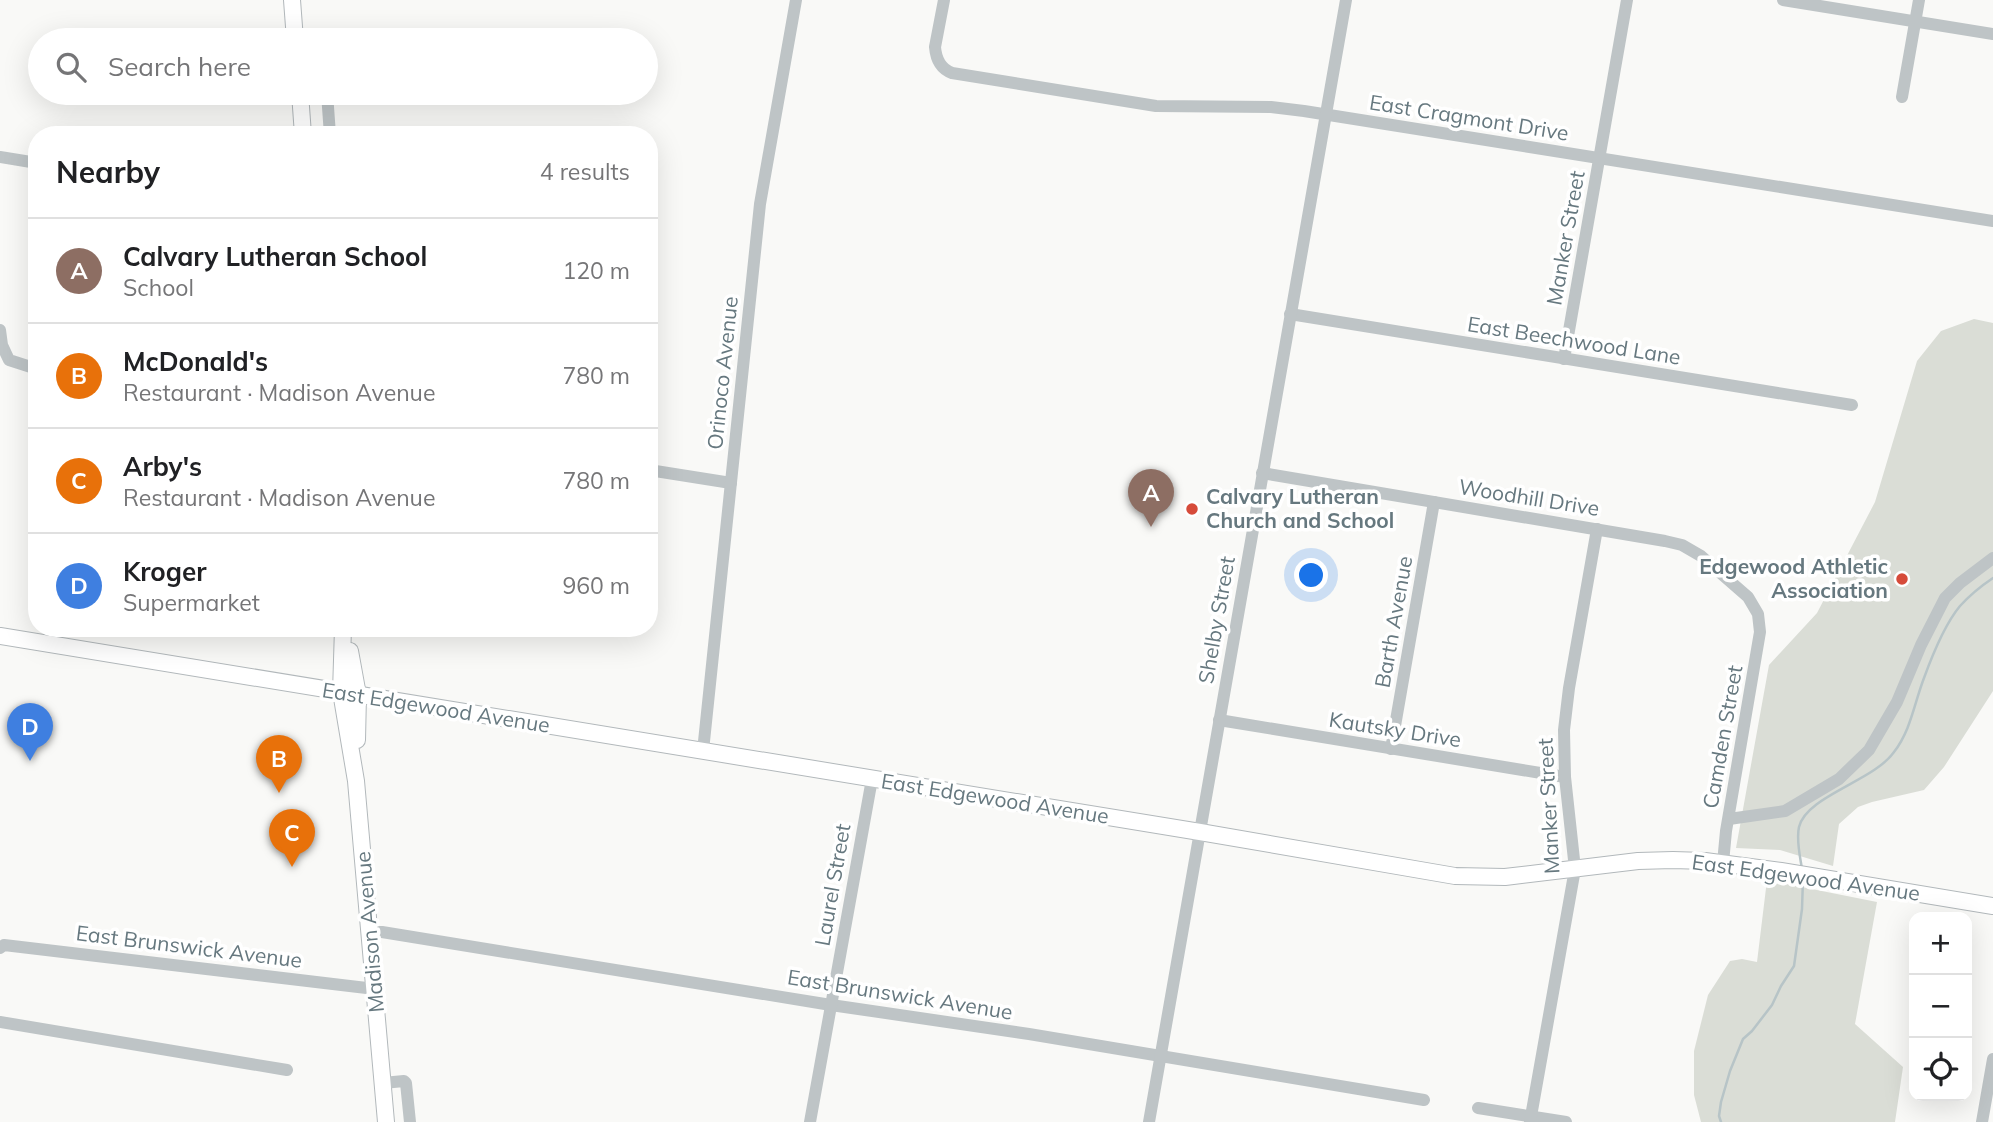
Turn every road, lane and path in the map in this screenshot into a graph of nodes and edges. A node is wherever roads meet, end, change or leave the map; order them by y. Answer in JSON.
{"nodes":[{"id":1,"x":292,"y":0,"type":"edge"},
{"id":2,"x":796,"y":0,"type":"edge"},
{"id":3,"x":944,"y":0,"type":"edge"},
{"id":4,"x":1346,"y":0,"type":"edge"},
{"id":5,"x":1627,"y":0,"type":"edge"},
{"id":6,"x":1783,"y":0,"type":"edge"},
{"id":7,"x":1919,"y":0,"type":"edge"},
{"id":8,"x":1915,"y":22,"type":"junction"},
{"id":9,"x":294,"y":28,"type":"edge"},
{"id":10,"x":1993,"y":34,"type":"edge"},
{"id":11,"x":1902,"y":97,"type":"dead end"},
{"id":12,"x":301,"y":105,"type":"edge"},
{"id":13,"x":328,"y":105,"type":"edge"},
{"id":14,"x":1326,"y":115,"type":"junction"},
{"id":15,"x":303,"y":126,"type":"edge"},
{"id":16,"x":329,"y":126,"type":"edge"},
{"id":17,"x":0,"y":157,"type":"edge"},
{"id":18,"x":1600,"y":158,"type":"junction"},
{"id":19,"x":28,"y":162,"type":"edge"},
{"id":20,"x":1993,"y":222,"type":"edge"},
{"id":21,"x":1290,"y":314,"type":"junction"},
{"id":22,"x":0,"y":330,"type":"edge"},
{"id":23,"x":1564,"y":359,"type":"junction"},
{"id":24,"x":28,"y":366,"type":"edge"},
{"id":25,"x":1852,"y":405,"type":"dead end"},
{"id":26,"x":658,"y":471,"type":"edge"},
{"id":27,"x":1262,"y":473,"type":"junction"},
{"id":28,"x":731,"y":483,"type":"junction"},
{"id":29,"x":1434,"y":502,"type":"junction"},
{"id":30,"x":1597,"y":529,"type":"junction"},
{"id":31,"x":1993,"y":558,"type":"edge"},
{"id":32,"x":1759,"y":619,"type":"joint"},
{"id":33,"x":0,"y":636,"type":"edge"},
{"id":34,"x":345,"y":637,"type":"edge"},
{"id":35,"x":349,"y":694,"type":"junction"},
{"id":36,"x":1219,"y":720,"type":"junction"},
{"id":37,"x":1391,"y":749,"type":"junction"},
{"id":38,"x":703,"y":751,"type":"junction"},
{"id":39,"x":1565,"y":777,"type":"junction"},
{"id":40,"x":872,"y":779,"type":"junction"},
{"id":41,"x":1729,"y":820,"type":"junction"},
{"id":42,"x":1199,"y":832,"type":"junction"},
{"id":43,"x":1723,"y":863,"type":"junction"},
{"id":44,"x":1575,"y":869,"type":"junction"},
{"id":45,"x":1993,"y":906,"type":"edge"},
{"id":46,"x":370,"y":932,"type":"junction"},
{"id":47,"x":0,"y":948,"type":"edge"},
{"id":48,"x":375,"y":989,"type":"junction"},
{"id":49,"x":831,"y":1005,"type":"junction"},
{"id":50,"x":0,"y":1022,"type":"edge"},
{"id":51,"x":1161,"y":1056,"type":"junction"},
{"id":52,"x":1993,"y":1059,"type":"edge"},
{"id":53,"x":287,"y":1070,"type":"dead end"},
{"id":54,"x":383,"y":1083,"type":"junction"},
{"id":55,"x":1424,"y":1100,"type":"dead end"},
{"id":56,"x":1479,"y":1108,"type":"dead end"},
{"id":57,"x":1530,"y":1120,"type":"edge"},
{"id":58,"x":386,"y":1122,"type":"edge"},
{"id":59,"x":410,"y":1122,"type":"edge"},
{"id":60,"x":810,"y":1122,"type":"edge"},
{"id":61,"x":1149,"y":1122,"type":"edge"},
{"id":62,"x":1566,"y":1122,"type":"edge"},
{"id":63,"x":1982,"y":1122,"type":"edge"}],
"edges":[{"from":1,"to":9,"type":"main road"},
{"from":2,"to":28,"type":"street","name":"Orinoco Avenue"},
{"from":3,"to":14,"type":"street","name":"East Cragmont Drive"},
{"from":4,"to":14,"type":"street","name":"Shelby Street"},
{"from":5,"to":18,"type":"street","name":"Manker Street"},
{"from":6,"to":8,"type":"street"},
{"from":7,"to":8,"type":"street"},
{"from":8,"to":10,"type":"street"},
{"from":8,"to":11,"type":"street"},
{"from":12,"to":15,"type":"main road"},
{"from":13,"to":16,"type":"street"},
{"from":14,"to":18,"type":"street","name":"East Cragmont Drive"},
{"from":14,"to":21,"type":"street","name":"Shelby Street"},
{"from":17,"to":19,"type":"street"},
{"from":18,"to":20,"type":"street","name":"East Cragmont Drive"},
{"from":18,"to":23,"type":"street","name":"Manker Street"},
{"from":21,"to":23,"type":"street","name":"East Beechwood Lane"},
{"from":21,"to":27,"type":"street","name":"Shelby Street"},
{"from":22,"to":24,"type":"street"},
{"from":23,"to":25,"type":"street","name":"East Beechwood Lane"},
{"from":26,"to":28,"type":"street"},
{"from":27,"to":29,"type":"street","name":"Woodhill Drive"},
{"from":27,"to":36,"type":"street","name":"Shelby Street"},
{"from":28,"to":38,"type":"street","name":"Orinoco Avenue"},
{"from":29,"to":30,"type":"street","name":"Woodhill Drive"},
{"from":29,"to":37,"type":"street","name":"Barth Avenue"},
{"from":30,"to":32,"type":"street","name":"Woodhill Drive"},
{"from":30,"to":39,"type":"street","name":"Manker Street"},
{"from":31,"to":41,"type":"street"},
{"from":32,"to":41,"type":"street","name":"Camden Street"},
{"from":33,"to":35,"type":"main road","name":"East Edgewood Avenue"},
{"from":34,"to":35,"type":"main road","name":"Madison Avenue"},
{"from":35,"to":38,"type":"main road","name":"East Edgewood Avenue"},
{"from":35,"to":46,"type":"main road","name":"Madison Avenue"},
{"from":36,"to":37,"type":"street","name":"Kautsky Drive"},
{"from":36,"to":42,"type":"street","name":"Shelby Street"},
{"from":37,"to":39,"type":"street","name":"Kautsky Drive"},
{"from":38,"to":40,"type":"main road","name":"East Edgewood Avenue"},
{"from":39,"to":44,"type":"street","name":"Manker Street"},
{"from":40,"to":42,"type":"main road","name":"East Edgewood Avenue"},
{"from":40,"to":49,"type":"street","name":"Laurel Street"},
{"from":41,"to":43,"type":"street","name":"Camden Street"},
{"from":42,"to":44,"type":"main road","name":"East Edgewood Avenue"},
{"from":42,"to":51,"type":"street","name":"Shelby Street"},
{"from":43,"to":44,"type":"main road","name":"East Edgewood Avenue"},
{"from":43,"to":45,"type":"main road","name":"East Edgewood Avenue"},
{"from":44,"to":57,"type":"street","name":"Manker Street"},
{"from":46,"to":48,"type":"main road","name":"Madison Avenue"},
{"from":46,"to":49,"type":"street","name":"East Brunswick Avenue"},
{"from":47,"to":48,"type":"street","name":"East Brunswick Avenue"},
{"from":48,"to":54,"type":"main road","name":"Madison Avenue"},
{"from":49,"to":51,"type":"street","name":"East Brunswick Avenue"},
{"from":49,"to":60,"type":"street","name":"Laurel Street"},
{"from":50,"to":53,"type":"street"},
{"from":51,"to":55,"type":"street","name":"East Brunswick Avenue"},
{"from":51,"to":61,"type":"street","name":"Shelby Street"},
{"from":52,"to":63,"type":"street"},
{"from":54,"to":58,"type":"main road","name":"Madison Avenue"},
{"from":54,"to":59,"type":"street"},
{"from":56,"to":57,"type":"street"},
{"from":57,"to":62,"type":"street"}]}
